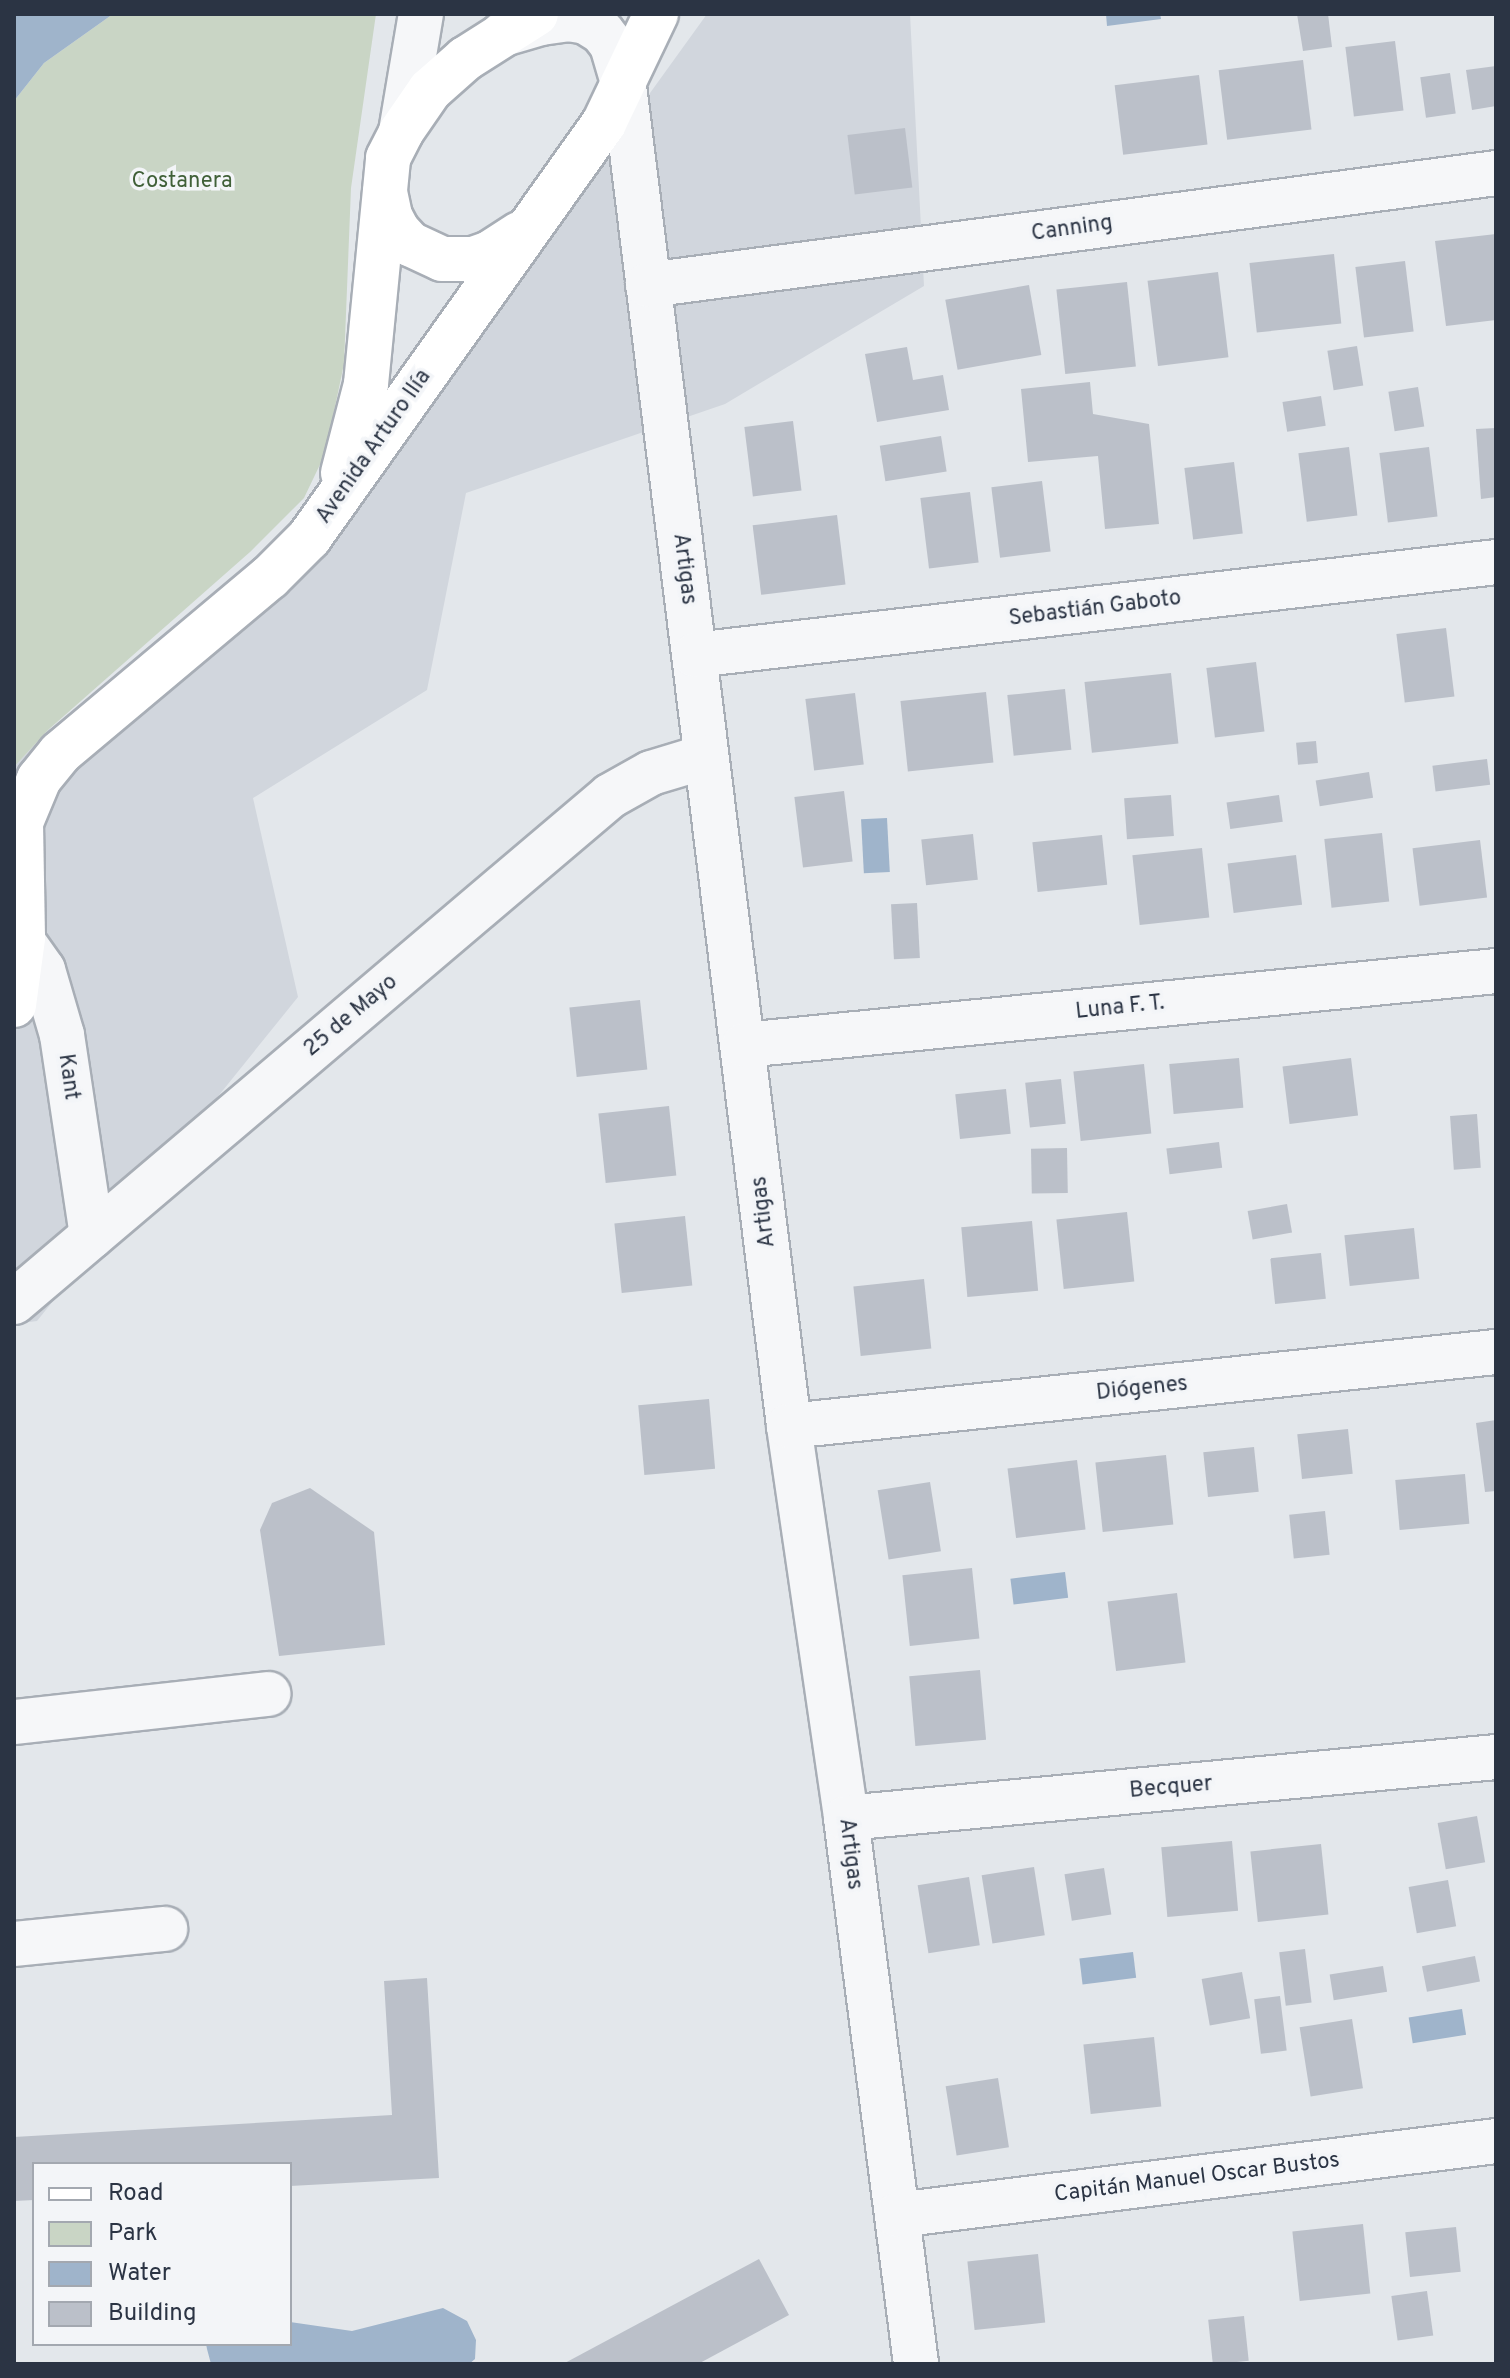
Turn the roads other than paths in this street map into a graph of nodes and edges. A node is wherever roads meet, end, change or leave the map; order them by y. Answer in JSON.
{"nodes":[{"id":1,"x":421,"y":14,"type":"edge"},
{"id":2,"x":609,"y":14,"type":"edge"},
{"id":3,"x":656,"y":14,"type":"edge"},
{"id":4,"x":520,"y":24,"type":"edge"},
{"id":5,"x":621,"y":73,"type":"junction"},
{"id":6,"x":401,"y":132,"type":"junction"},
{"id":7,"x":1496,"y":173,"type":"edge"},
{"id":8,"x":384,"y":185,"type":"junction"},
{"id":9,"x":530,"y":224,"type":"junction"},
{"id":10,"x":648,"y":285,"type":"junction"},
{"id":11,"x":335,"y":503,"type":"junction"},
{"id":12,"x":1496,"y":562,"type":"edge"},
{"id":13,"x":695,"y":655,"type":"junction"},
{"id":14,"x":704,"y":757,"type":"junction"},
{"id":15,"x":18,"y":829,"type":"edge"},
{"id":16,"x":19,"y":934,"type":"edge"},
{"id":17,"x":1496,"y":971,"type":"edge"},
{"id":18,"x":14,"y":1005,"type":"edge"},
{"id":19,"x":744,"y":1045,"type":"junction"},
{"id":20,"x":92,"y":1236,"type":"junction"},
{"id":21,"x":14,"y":1302,"type":"edge"},
{"id":22,"x":1496,"y":1352,"type":"edge"},
{"id":23,"x":789,"y":1426,"type":"junction"},
{"id":24,"x":268,"y":1694,"type":"dead end"},
{"id":25,"x":14,"y":1722,"type":"edge"},
{"id":26,"x":1496,"y":1757,"type":"edge"},
{"id":27,"x":846,"y":1818,"type":"junction"},
{"id":28,"x":165,"y":1929,"type":"dead end"},
{"id":29,"x":14,"y":1944,"type":"edge"},
{"id":30,"x":1496,"y":2141,"type":"edge"},
{"id":31,"x":897,"y":2215,"type":"junction"},
{"id":32,"x":916,"y":2364,"type":"edge"}],
"edges":[{"from":1,"to":6,"type":"street"},
{"from":2,"to":5,"type":"street","name":"Artigas"},
{"from":3,"to":5,"type":"main road","name":"Avenida Arturo Ilía"},
{"from":4,"to":5,"type":"street","name":"Artigas"},
{"from":4,"to":6,"type":"main road"},
{"from":5,"to":9,"type":"main road","name":"Avenida Arturo Ilía"},
{"from":5,"to":10,"type":"street","name":"Artigas"},
{"from":6,"to":8,"type":"main road"},
{"from":7,"to":10,"type":"street","name":"Canning"},
{"from":8,"to":9,"type":"main road"},
{"from":8,"to":11,"type":"main road"},
{"from":9,"to":11,"type":"main road","name":"Avenida Arturo Ilía"},
{"from":10,"to":13,"type":"street","name":"Artigas"},
{"from":11,"to":15,"type":"main road","name":"Avenida Arturo Ilía"},
{"from":12,"to":13,"type":"street","name":"Sebastián Gaboto"},
{"from":13,"to":14,"type":"street","name":"Artigas"},
{"from":14,"to":19,"type":"street","name":"Artigas"},
{"from":14,"to":20,"type":"street","name":"25 de Mayo"},
{"from":15,"to":16,"type":"main road","name":"Avenida Arturo Ilía"},
{"from":16,"to":18,"type":"main road","name":"Avenida Arturo Ilía"},
{"from":16,"to":20,"type":"street","name":"Kant"},
{"from":17,"to":19,"type":"street","name":"Luna F. T."},
{"from":19,"to":23,"type":"street","name":"Artigas"},
{"from":20,"to":21,"type":"street","name":"25 de Mayo"},
{"from":22,"to":23,"type":"street","name":"Diógenes"},
{"from":23,"to":27,"type":"street","name":"Artigas"},
{"from":24,"to":25,"type":"street"},
{"from":26,"to":27,"type":"street","name":"Becquer"},
{"from":27,"to":31,"type":"street","name":"Artigas"},
{"from":28,"to":29,"type":"street"},
{"from":30,"to":31,"type":"street","name":"Capitán Manuel Oscar Bustos"},
{"from":31,"to":32,"type":"street","name":"Artigas"}]}
